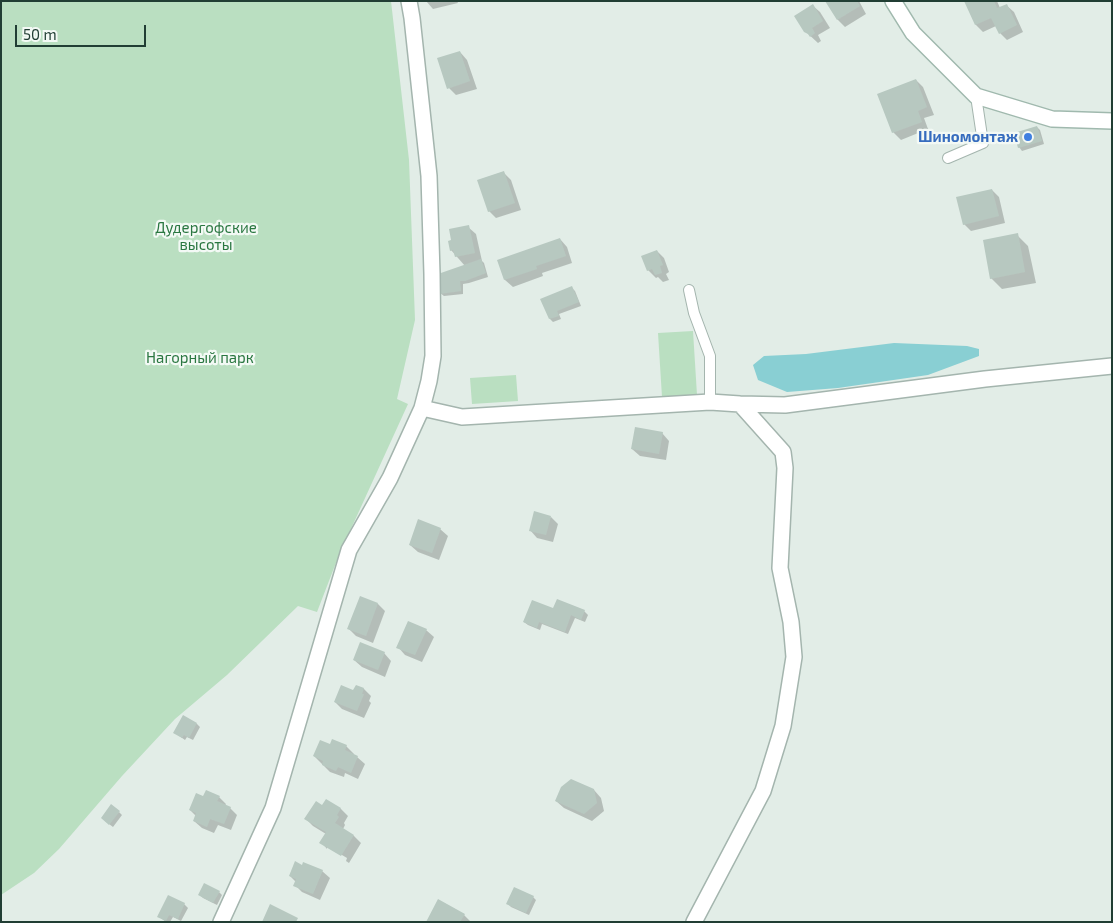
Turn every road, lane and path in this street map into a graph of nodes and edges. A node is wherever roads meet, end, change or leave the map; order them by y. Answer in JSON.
{"nodes":[{"id":1,"x":409,"y":1,"type":"edge"},
{"id":2,"x":893,"y":1,"type":"edge"},
{"id":3,"x":976,"y":96,"type":"junction"},
{"id":4,"x":1112,"y":121,"type":"edge"},
{"id":5,"x":948,"y":158,"type":"dead end"},
{"id":6,"x":689,"y":290,"type":"dead end"},
{"id":7,"x":1112,"y":366,"type":"edge"},
{"id":8,"x":710,"y":402,"type":"junction"},
{"id":9,"x":740,"y":404,"type":"junction"},
{"id":10,"x":422,"y":408,"type":"junction"},
{"id":11,"x":221,"y":922,"type":"edge"},
{"id":12,"x":694,"y":922,"type":"edge"}],
"edges":[{"from":1,"to":10,"type":"street"},
{"from":2,"to":3,"type":"street"},
{"from":3,"to":4,"type":"street"},
{"from":3,"to":5,"type":"lane"},
{"from":6,"to":8,"type":"lane"},
{"from":7,"to":9,"type":"street"},
{"from":8,"to":9,"type":"street"},
{"from":8,"to":10,"type":"street"},
{"from":9,"to":12,"type":"street"},
{"from":10,"to":11,"type":"street"}]}
